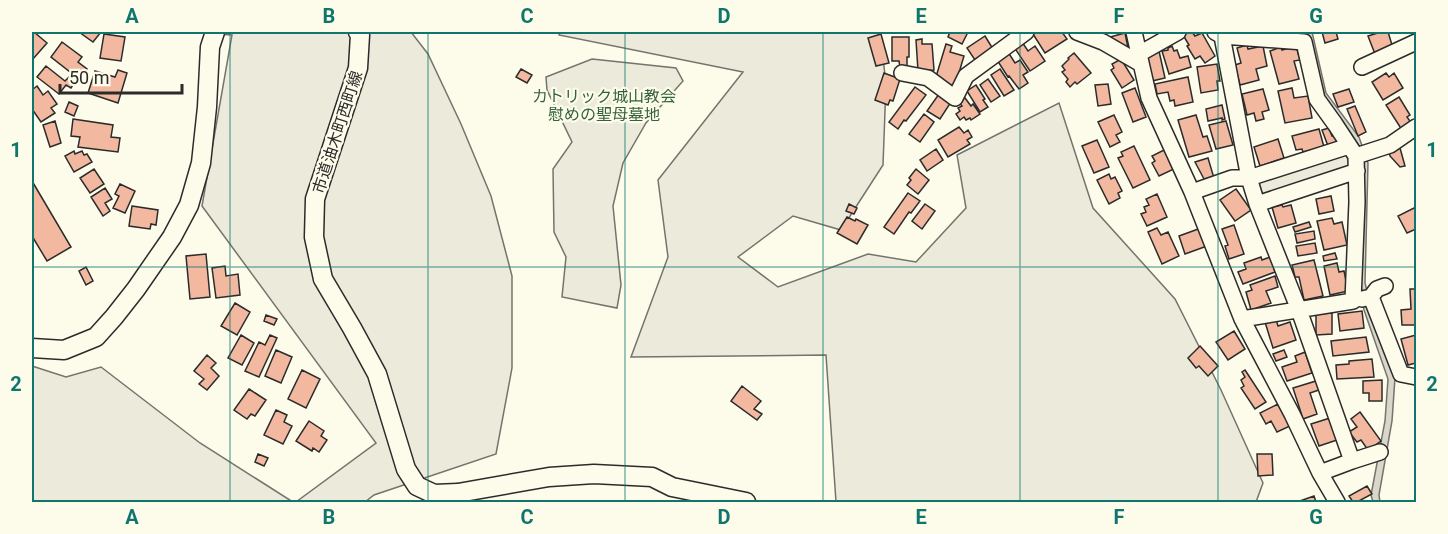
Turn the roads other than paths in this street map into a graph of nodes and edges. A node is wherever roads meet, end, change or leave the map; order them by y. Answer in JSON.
{"nodes":[{"id":1,"x":215,"y":32,"type":"edge"},
{"id":2,"x":358,"y":32,"type":"edge"},
{"id":3,"x":1026,"y":32,"type":"edge"},
{"id":4,"x":1077,"y":32,"type":"edge"},
{"id":5,"x":1134,"y":32,"type":"edge"},
{"id":6,"x":1178,"y":32,"type":"edge"},
{"id":7,"x":1219,"y":34,"type":"edge"},
{"id":8,"x":1416,"y":42,"type":"edge"},
{"id":9,"x":1140,"y":59,"type":"junction"},
{"id":10,"x":1362,"y":67,"type":"dead end"},
{"id":11,"x":902,"y":73,"type":"dead end"},
{"id":12,"x":1416,"y":127,"type":"edge"},
{"id":13,"x":1354,"y":158,"type":"junction"},
{"id":14,"x":1250,"y":178,"type":"junction"},
{"id":15,"x":1192,"y":192,"type":"junction"},
{"id":16,"x":1257,"y":204,"type":"junction"},
{"id":17,"x":1385,"y":286,"type":"dead end"},
{"id":18,"x":1371,"y":297,"type":"junction"},
{"id":19,"x":1353,"y":301,"type":"junction"},
{"id":20,"x":1299,"y":310,"type":"junction"},
{"id":21,"x":1242,"y":319,"type":"junction"},
{"id":22,"x":32,"y":348,"type":"edge"},
{"id":23,"x":1416,"y":377,"type":"edge"},
{"id":24,"x":1380,"y":452,"type":"dead end"},
{"id":25,"x":1352,"y":461,"type":"junction"},
{"id":26,"x":1320,"y":473,"type":"junction"},
{"id":27,"x":746,"y":502,"type":"edge"},
{"id":28,"x":1337,"y":502,"type":"edge"}],
"edges":[{"from":1,"to":22,"type":"street"},
{"from":2,"to":27,"type":"street","name":"市道油木町西町線"},
{"from":3,"to":11,"type":"street"},
{"from":4,"to":9,"type":"street"},
{"from":5,"to":9,"type":"street"},
{"from":6,"to":9,"type":"street"},
{"from":7,"to":13,"type":"street"},
{"from":7,"to":14,"type":"street"},
{"from":8,"to":10,"type":"street"},
{"from":9,"to":15,"type":"street"},
{"from":12,"to":13,"type":"street"},
{"from":13,"to":14,"type":"street"},
{"from":13,"to":16,"type":"street"},
{"from":13,"to":19,"type":"street"},
{"from":14,"to":15,"type":"street"},
{"from":14,"to":16,"type":"street"},
{"from":15,"to":21,"type":"street"},
{"from":16,"to":20,"type":"street"},
{"from":17,"to":18,"type":"street"},
{"from":18,"to":19,"type":"street"},
{"from":18,"to":23,"type":"street"},
{"from":19,"to":20,"type":"street"},
{"from":20,"to":21,"type":"street"},
{"from":20,"to":25,"type":"street"},
{"from":21,"to":26,"type":"street"},
{"from":24,"to":25,"type":"street"},
{"from":25,"to":26,"type":"street"},
{"from":26,"to":28,"type":"street"}]}
